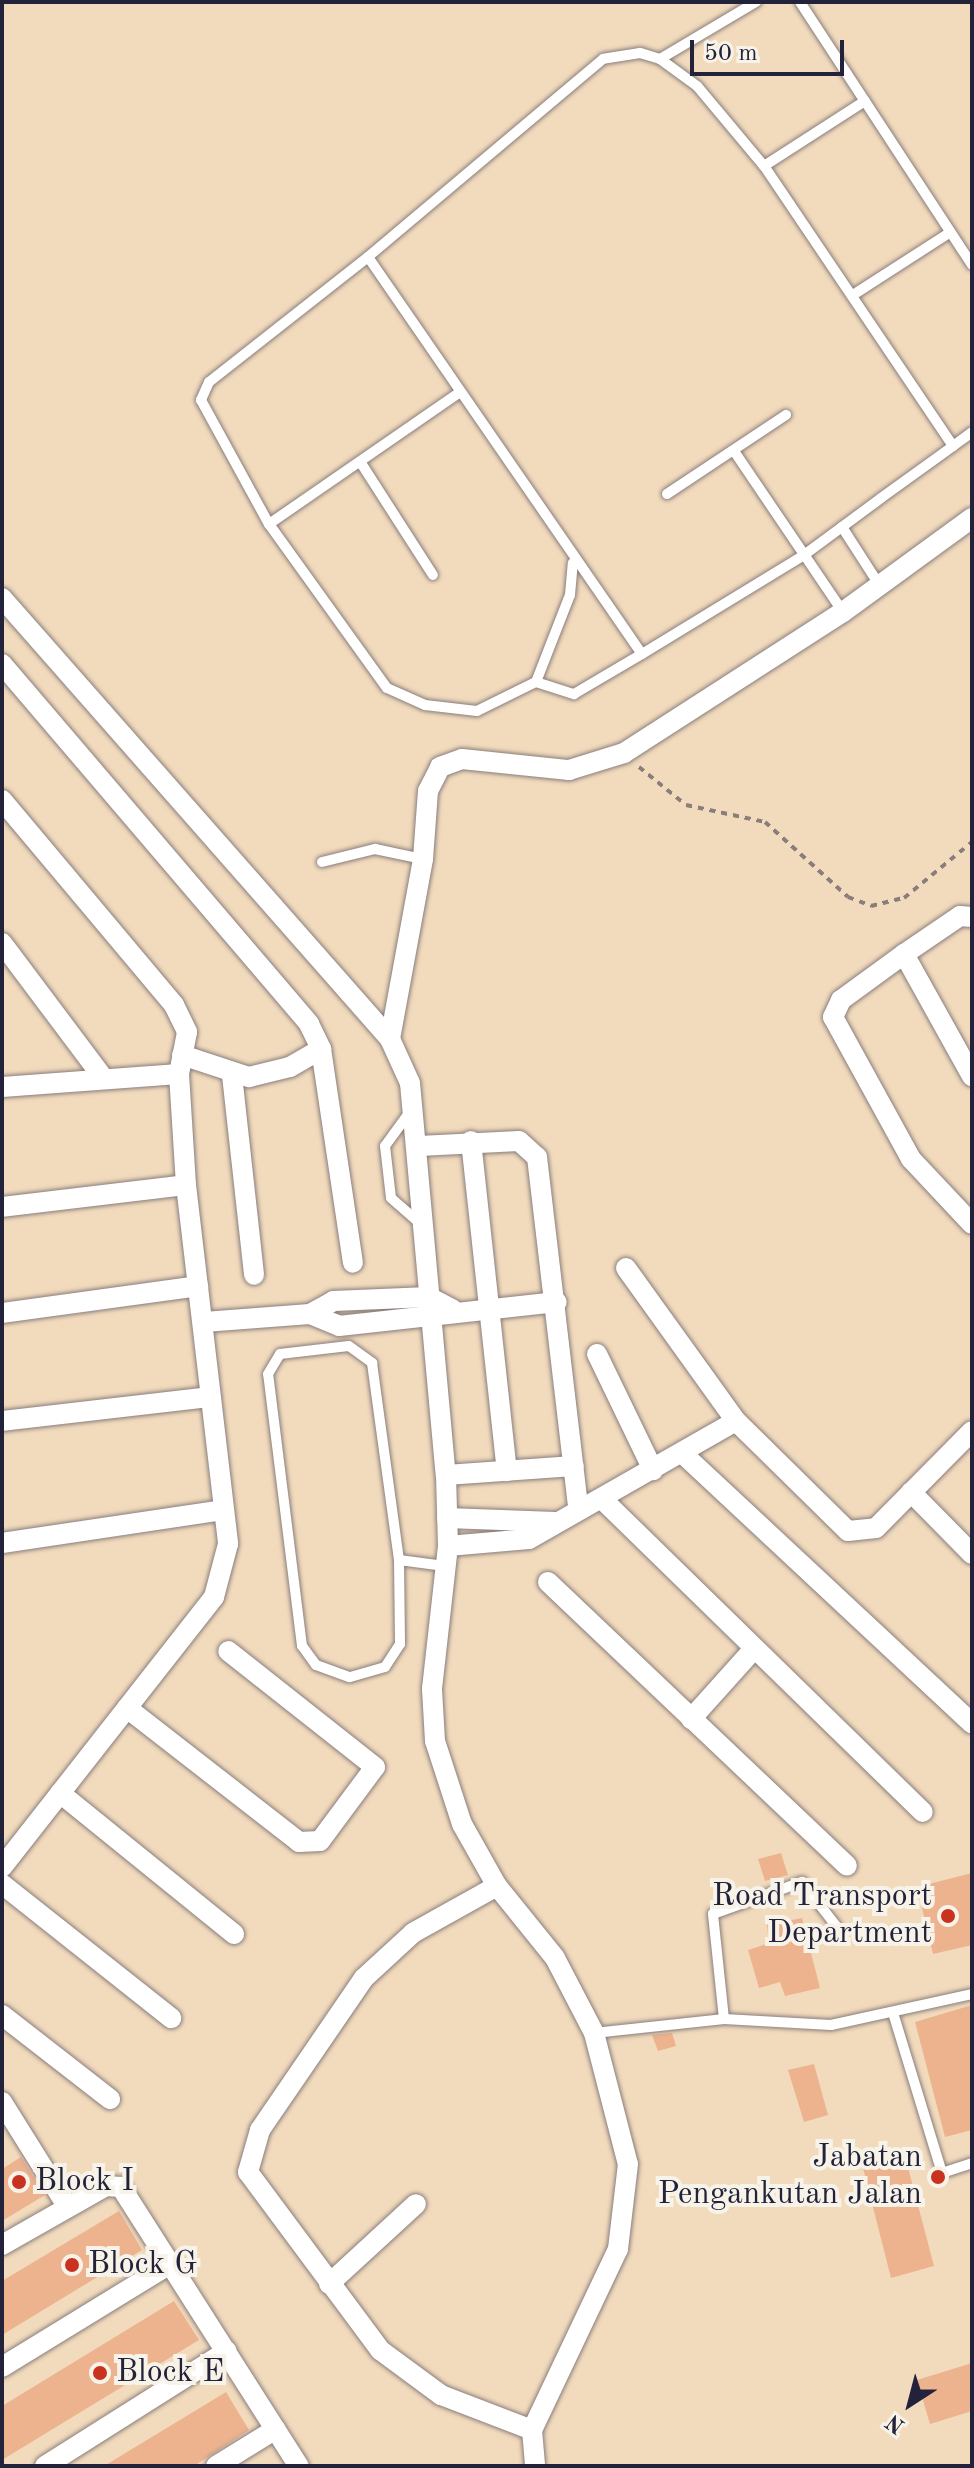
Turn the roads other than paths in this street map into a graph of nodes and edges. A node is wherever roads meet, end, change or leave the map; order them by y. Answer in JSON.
{"nodes":[{"id":1,"x":756,"y":2,"type":"edge"},
{"id":2,"x":800,"y":2,"type":"edge"},
{"id":3,"x":660,"y":59,"type":"junction"},
{"id":4,"x":865,"y":101,"type":"junction"},
{"id":5,"x":764,"y":166,"type":"junction"},
{"id":6,"x":949,"y":233,"type":"junction"},
{"id":7,"x":368,"y":257,"type":"junction"},
{"id":8,"x":972,"y":265,"type":"edge"},
{"id":9,"x":856,"y":293,"type":"junction"},
{"id":10,"x":459,"y":393,"type":"junction"},
{"id":11,"x":786,"y":415,"type":"dead end"},
{"id":12,"x":972,"y":432,"type":"edge"},
{"id":13,"x":953,"y":446,"type":"junction"},
{"id":14,"x":734,"y":451,"type":"junction"},
{"id":15,"x":361,"y":463,"type":"junction"},
{"id":16,"x":667,"y":494,"type":"dead end"},
{"id":17,"x":972,"y":518,"type":"edge"},
{"id":18,"x":269,"y":524,"type":"junction"},
{"id":19,"x":842,"y":527,"type":"junction"},
{"id":20,"x":804,"y":555,"type":"junction"},
{"id":21,"x":573,"y":563,"type":"junction"},
{"id":22,"x":433,"y":575,"type":"dead end"},
{"id":23,"x":881,"y":586,"type":"junction"},
{"id":24,"x":2,"y":598,"type":"edge"},
{"id":25,"x":843,"y":612,"type":"junction"},
{"id":26,"x":642,"y":654,"type":"junction"},
{"id":27,"x":2,"y":664,"type":"edge"},
{"id":28,"x":536,"y":682,"type":"junction"},
{"id":29,"x":2,"y":800,"type":"edge"},
{"id":30,"x":423,"y":859,"type":"junction"},
{"id":31,"x":322,"y":862,"type":"dead end"},
{"id":32,"x":972,"y":917,"type":"edge"},
{"id":33,"x":2,"y":943,"type":"edge"},
{"id":34,"x":904,"y":954,"type":"junction"},
{"id":35,"x":390,"y":1039,"type":"junction"},
{"id":36,"x":321,"y":1049,"type":"junction"},
{"id":37,"x":181,"y":1064,"type":"junction"},
{"id":38,"x":232,"y":1075,"type":"junction"},
{"id":39,"x":972,"y":1076,"type":"edge"},
{"id":40,"x":104,"y":1079,"type":"junction"},
{"id":41,"x":2,"y":1087,"type":"edge"},
{"id":42,"x":413,"y":1108,"type":"junction"},
{"id":43,"x":471,"y":1141,"type":"junction"},
{"id":44,"x":419,"y":1146,"type":"junction"},
{"id":45,"x":186,"y":1185,"type":"junction"},
{"id":46,"x":2,"y":1207,"type":"edge"},
{"id":47,"x":972,"y":1224,"type":"edge"},
{"id":48,"x":427,"y":1228,"type":"junction"},
{"id":49,"x":353,"y":1263,"type":"dead end"},
{"id":50,"x":626,"y":1268,"type":"dead end"},
{"id":51,"x":254,"y":1275,"type":"dead end"},
{"id":52,"x":198,"y":1286,"type":"junction"},
{"id":53,"x":429,"y":1297,"type":"junction"},
{"id":54,"x":557,"y":1302,"type":"junction"},
{"id":55,"x":489,"y":1307,"type":"junction"},
{"id":56,"x":453,"y":1310,"type":"junction"},
{"id":57,"x":2,"y":1313,"type":"edge"},
{"id":58,"x":310,"y":1314,"type":"junction"},
{"id":59,"x":431,"y":1320,"type":"junction"},
{"id":60,"x":204,"y":1322,"type":"junction"},
{"id":61,"x":597,"y":1354,"type":"dead end"},
{"id":62,"x":210,"y":1397,"type":"junction"},
{"id":63,"x":2,"y":1421,"type":"edge"},
{"id":64,"x":736,"y":1421,"type":"junction"},
{"id":65,"x":972,"y":1431,"type":"edge"},
{"id":66,"x":682,"y":1453,"type":"junction"},
{"id":67,"x":574,"y":1466,"type":"junction"},
{"id":68,"x":653,"y":1470,"type":"junction"},
{"id":69,"x":507,"y":1471,"type":"junction"},
{"id":70,"x":446,"y":1475,"type":"junction"},
{"id":71,"x":911,"y":1492,"type":"junction"},
{"id":72,"x":602,"y":1499,"type":"junction"},
{"id":73,"x":578,"y":1508,"type":"junction"},
{"id":74,"x":223,"y":1510,"type":"junction"},
{"id":75,"x":447,"y":1518,"type":"junction"},
{"id":76,"x":555,"y":1522,"type":"junction"},
{"id":77,"x":2,"y":1543,"type":"edge"},
{"id":78,"x":972,"y":1554,"type":"edge"},
{"id":79,"x":446,"y":1556,"type":"junction"},
{"id":80,"x":399,"y":1560,"type":"junction"},
{"id":81,"x":548,"y":1582,"type":"dead end"},
{"id":82,"x":228,"y":1651,"type":"dead end"},
{"id":83,"x":752,"y":1651,"type":"junction"},
{"id":84,"x":127,"y":1708,"type":"junction"},
{"id":85,"x":691,"y":1719,"type":"junction"},
{"id":86,"x":972,"y":1723,"type":"edge"},
{"id":87,"x":60,"y":1793,"type":"junction"},
{"id":88,"x":923,"y":1812,"type":"dead end"},
{"id":89,"x":847,"y":1866,"type":"dead end"},
{"id":90,"x":2,"y":1867,"type":"edge"},
{"id":91,"x":2,"y":1884,"type":"edge"},
{"id":92,"x":497,"y":1886,"type":"junction"},
{"id":93,"x":837,"y":1927,"type":"dead end"},
{"id":94,"x":234,"y":1934,"type":"dead end"},
{"id":95,"x":972,"y":1994,"type":"edge"},
{"id":96,"x":2,"y":2015,"type":"edge"},
{"id":97,"x":894,"y":2016,"type":"junction"},
{"id":98,"x":171,"y":2018,"type":"dead end"},
{"id":99,"x":724,"y":2019,"type":"junction"},
{"id":100,"x":594,"y":2033,"type":"junction"},
{"id":101,"x":110,"y":2099,"type":"dead end"},
{"id":102,"x":5,"y":2113,"type":"edge"},
{"id":103,"x":972,"y":2163,"type":"edge"},
{"id":104,"x":416,"y":2204,"type":"dead end"},
{"id":105,"x":67,"y":2206,"type":"junction"},
{"id":106,"x":2,"y":2245,"type":"edge"},
{"id":107,"x":172,"y":2263,"type":"junction"},
{"id":108,"x":329,"y":2284,"type":"junction"},
{"id":109,"x":227,"y":2351,"type":"junction"},
{"id":110,"x":2,"y":2367,"type":"edge"},
{"id":111,"x":276,"y":2429,"type":"junction"},
{"id":112,"x":532,"y":2430,"type":"junction"},
{"id":113,"x":45,"y":2466,"type":"edge"},
{"id":114,"x":216,"y":2466,"type":"edge"},
{"id":115,"x":299,"y":2466,"type":"edge"},
{"id":116,"x":535,"y":2466,"type":"edge"}],
"edges":[{"from":1,"to":3,"type":"lane"},
{"from":2,"to":4,"type":"lane"},
{"from":3,"to":5,"type":"lane"},
{"from":3,"to":7,"type":"lane"},
{"from":4,"to":5,"type":"lane"},
{"from":4,"to":6,"type":"lane"},
{"from":5,"to":9,"type":"lane"},
{"from":6,"to":8,"type":"lane"},
{"from":6,"to":9,"type":"lane"},
{"from":7,"to":10,"type":"lane"},
{"from":7,"to":18,"type":"lane"},
{"from":9,"to":13,"type":"lane"},
{"from":10,"to":15,"type":"lane"},
{"from":10,"to":21,"type":"lane"},
{"from":11,"to":14,"type":"lane"},
{"from":12,"to":13,"type":"lane"},
{"from":13,"to":19,"type":"lane"},
{"from":14,"to":16,"type":"lane"},
{"from":14,"to":20,"type":"lane"},
{"from":15,"to":18,"type":"lane"},
{"from":15,"to":22,"type":"lane"},
{"from":17,"to":23,"type":"street"},
{"from":18,"to":28,"type":"lane"},
{"from":19,"to":20,"type":"lane"},
{"from":19,"to":23,"type":"lane"},
{"from":20,"to":25,"type":"lane"},
{"from":20,"to":26,"type":"lane"},
{"from":21,"to":26,"type":"lane"},
{"from":21,"to":28,"type":"lane"},
{"from":23,"to":25,"type":"street"},
{"from":24,"to":35,"type":"street"},
{"from":25,"to":30,"type":"street"},
{"from":26,"to":28,"type":"lane"},
{"from":27,"to":36,"type":"street"},
{"from":29,"to":37,"type":"street"},
{"from":30,"to":31,"type":"lane"},
{"from":30,"to":35,"type":"street"},
{"from":32,"to":34,"type":"street"},
{"from":33,"to":40,"type":"street"},
{"from":34,"to":39,"type":"street"},
{"from":34,"to":47,"type":"street"},
{"from":35,"to":42,"type":"street"},
{"from":36,"to":38,"type":"street"},
{"from":36,"to":49,"type":"street"},
{"from":37,"to":38,"type":"street"},
{"from":37,"to":40,"type":"street"},
{"from":37,"to":45,"type":"street"},
{"from":38,"to":51,"type":"street"},
{"from":40,"to":41,"type":"street"},
{"from":42,"to":44,"type":"street"},
{"from":42,"to":48,"type":"lane"},
{"from":43,"to":44,"type":"street"},
{"from":43,"to":54,"type":"street"},
{"from":43,"to":55,"type":"street"},
{"from":44,"to":48,"type":"street"},
{"from":45,"to":46,"type":"street"},
{"from":45,"to":52,"type":"street"},
{"from":48,"to":53,"type":"street"},
{"from":50,"to":64,"type":"street"},
{"from":52,"to":57,"type":"street"},
{"from":52,"to":60,"type":"street"},
{"from":53,"to":56,"type":"street"},
{"from":53,"to":58,"type":"street"},
{"from":53,"to":59,"type":"street"},
{"from":54,"to":55,"type":"street"},
{"from":54,"to":67,"type":"street"},
{"from":55,"to":56,"type":"street"},
{"from":55,"to":69,"type":"street"},
{"from":56,"to":59,"type":"street"},
{"from":58,"to":59,"type":"street"},
{"from":58,"to":60,"type":"street"},
{"from":59,"to":70,"type":"street"},
{"from":60,"to":62,"type":"street"},
{"from":61,"to":68,"type":"street"},
{"from":62,"to":63,"type":"street"},
{"from":62,"to":74,"type":"street"},
{"from":64,"to":66,"type":"street"},
{"from":64,"to":71,"type":"street"},
{"from":65,"to":71,"type":"street"},
{"from":66,"to":68,"type":"street"},
{"from":66,"to":86,"type":"street"},
{"from":67,"to":69,"type":"street"},
{"from":67,"to":73,"type":"street"},
{"from":68,"to":72,"type":"street"},
{"from":69,"to":70,"type":"street"},
{"from":70,"to":75,"type":"street"},
{"from":71,"to":78,"type":"street"},
{"from":72,"to":73,"type":"street"},
{"from":72,"to":83,"type":"street"},
{"from":73,"to":76,"type":"street"},
{"from":74,"to":77,"type":"street"},
{"from":74,"to":84,"type":"street"},
{"from":75,"to":76,"type":"street"},
{"from":75,"to":79,"type":"street"},
{"from":76,"to":79,"type":"street"},
{"from":79,"to":80,"type":"lane"},
{"from":79,"to":92,"type":"street"},
{"from":80,"to":80,"type":"lane"},
{"from":81,"to":85,"type":"street"},
{"from":82,"to":84,"type":"street"},
{"from":83,"to":85,"type":"street"},
{"from":83,"to":88,"type":"street"},
{"from":84,"to":87,"type":"street"},
{"from":85,"to":89,"type":"street"},
{"from":87,"to":90,"type":"street"},
{"from":87,"to":94,"type":"street"},
{"from":91,"to":98,"type":"street"},
{"from":92,"to":100,"type":"street"},
{"from":92,"to":108,"type":"street"},
{"from":93,"to":99,"type":"lane"},
{"from":95,"to":97,"type":"lane"},
{"from":96,"to":101,"type":"street"},
{"from":97,"to":99,"type":"lane"},
{"from":97,"to":103,"type":"lane"},
{"from":99,"to":100,"type":"lane"},
{"from":100,"to":112,"type":"street"},
{"from":102,"to":105,"type":"street"},
{"from":104,"to":108,"type":"street"},
{"from":105,"to":106,"type":"street"},
{"from":105,"to":107,"type":"street"},
{"from":107,"to":109,"type":"street"},
{"from":107,"to":110,"type":"street"},
{"from":108,"to":112,"type":"street"},
{"from":109,"to":111,"type":"street"},
{"from":109,"to":113,"type":"street"},
{"from":111,"to":114,"type":"street"},
{"from":111,"to":115,"type":"street"},
{"from":112,"to":116,"type":"street"}]}
